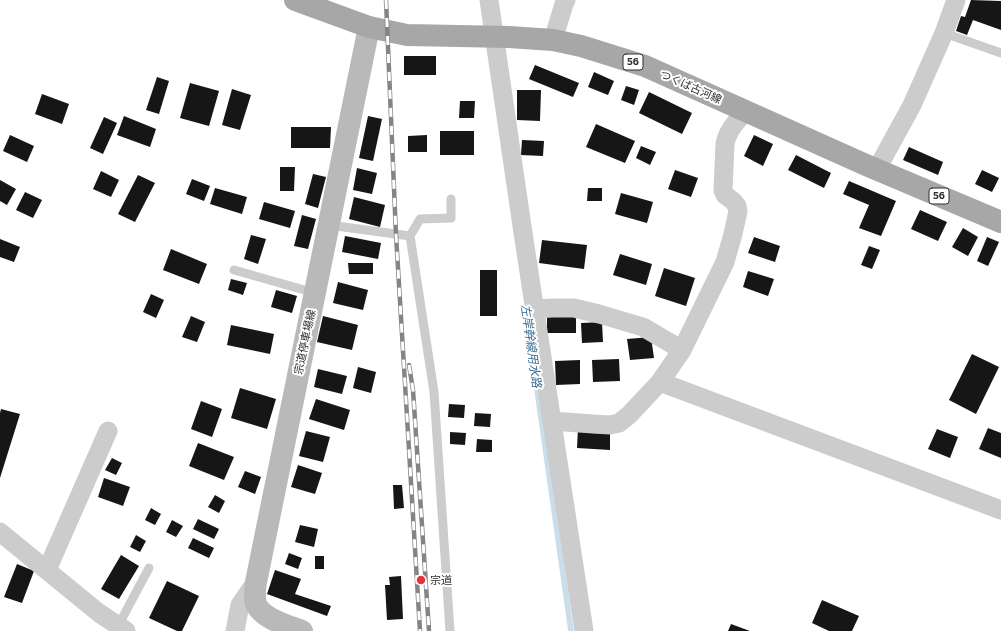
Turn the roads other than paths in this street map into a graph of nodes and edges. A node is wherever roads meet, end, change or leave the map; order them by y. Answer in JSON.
{"nodes":[{"id":1,"x":295,"y":0,"type":"edge"},
{"id":2,"x":489,"y":0,"type":"edge"},
{"id":3,"x":566,"y":0,"type":"edge"},
{"id":4,"x":956,"y":0,"type":"edge"},
{"id":5,"x":369,"y":27,"type":"junction"},
{"id":6,"x":944,"y":33,"type":"junction"},
{"id":7,"x":494,"y":36,"type":"junction"},
{"id":8,"x":554,"y":40,"type":"junction"},
{"id":9,"x":1001,"y":53,"type":"edge"},
{"id":10,"x":745,"y":111,"type":"junction"},
{"id":11,"x":877,"y":169,"type":"junction"},
{"id":12,"x":451,"y":199,"type":"dead end"},
{"id":13,"x":1001,"y":222,"type":"edge"},
{"id":14,"x":329,"y":225,"type":"junction"},
{"id":15,"x":410,"y":236,"type":"junction"},
{"id":16,"x":234,"y":270,"type":"dead end"},
{"id":17,"x":315,"y":293,"type":"junction"},
{"id":18,"x":534,"y":309,"type":"junction"},
{"id":19,"x":682,"y":350,"type":"junction"},
{"id":20,"x":660,"y":382,"type":"junction"},
{"id":21,"x":552,"y":421,"type":"junction"},
{"id":22,"x":108,"y":432,"type":"dead end"},
{"id":23,"x":1001,"y":510,"type":"edge"},
{"id":24,"x":1,"y":536,"type":"edge"},
{"id":25,"x":149,"y":568,"type":"dead end"},
{"id":26,"x":47,"y":570,"type":"junction"},
{"id":27,"x":256,"y":582,"type":"junction"},
{"id":28,"x":122,"y":628,"type":"edge"},
{"id":29,"x":234,"y":631,"type":"edge"},
{"id":30,"x":302,"y":631,"type":"edge"},
{"id":31,"x":450,"y":631,"type":"edge"},
{"id":32,"x":584,"y":631,"type":"edge"}],
"edges":[{"from":1,"to":5,"type":"main road","name":"つくば古河線","number":"56"},
{"from":2,"to":7,"type":"street"},
{"from":3,"to":8,"type":"street"},
{"from":4,"to":6,"type":"street"},
{"from":5,"to":7,"type":"main road","name":"つくば古河線","number":"56"},
{"from":5,"to":14,"type":"main road","name":"宗道停車場線"},
{"from":6,"to":9,"type":"lane"},
{"from":6,"to":11,"type":"street"},
{"from":7,"to":8,"type":"main road","name":"つくば古河線","number":"56"},
{"from":7,"to":18,"type":"street"},
{"from":8,"to":10,"type":"main road","name":"つくば古河線","number":"56"},
{"from":10,"to":11,"type":"main road","name":"つくば古河線","number":"56"},
{"from":10,"to":19,"type":"street"},
{"from":11,"to":13,"type":"main road","name":"つくば古河線","number":"56"},
{"from":12,"to":15,"type":"lane"},
{"from":14,"to":15,"type":"lane"},
{"from":14,"to":17,"type":"main road","name":"宗道停車場線"},
{"from":15,"to":31,"type":"lane"},
{"from":16,"to":17,"type":"lane"},
{"from":17,"to":27,"type":"main road","name":"宗道停車場線"},
{"from":18,"to":19,"type":"street"},
{"from":18,"to":21,"type":"street"},
{"from":19,"to":20,"type":"street"},
{"from":20,"to":21,"type":"street"},
{"from":20,"to":23,"type":"street"},
{"from":21,"to":32,"type":"street"},
{"from":22,"to":26,"type":"street"},
{"from":24,"to":26,"type":"street"},
{"from":25,"to":28,"type":"lane"},
{"from":26,"to":28,"type":"street"},
{"from":27,"to":29,"type":"street"},
{"from":27,"to":30,"type":"main road","name":"宗道停車場線"}]}
